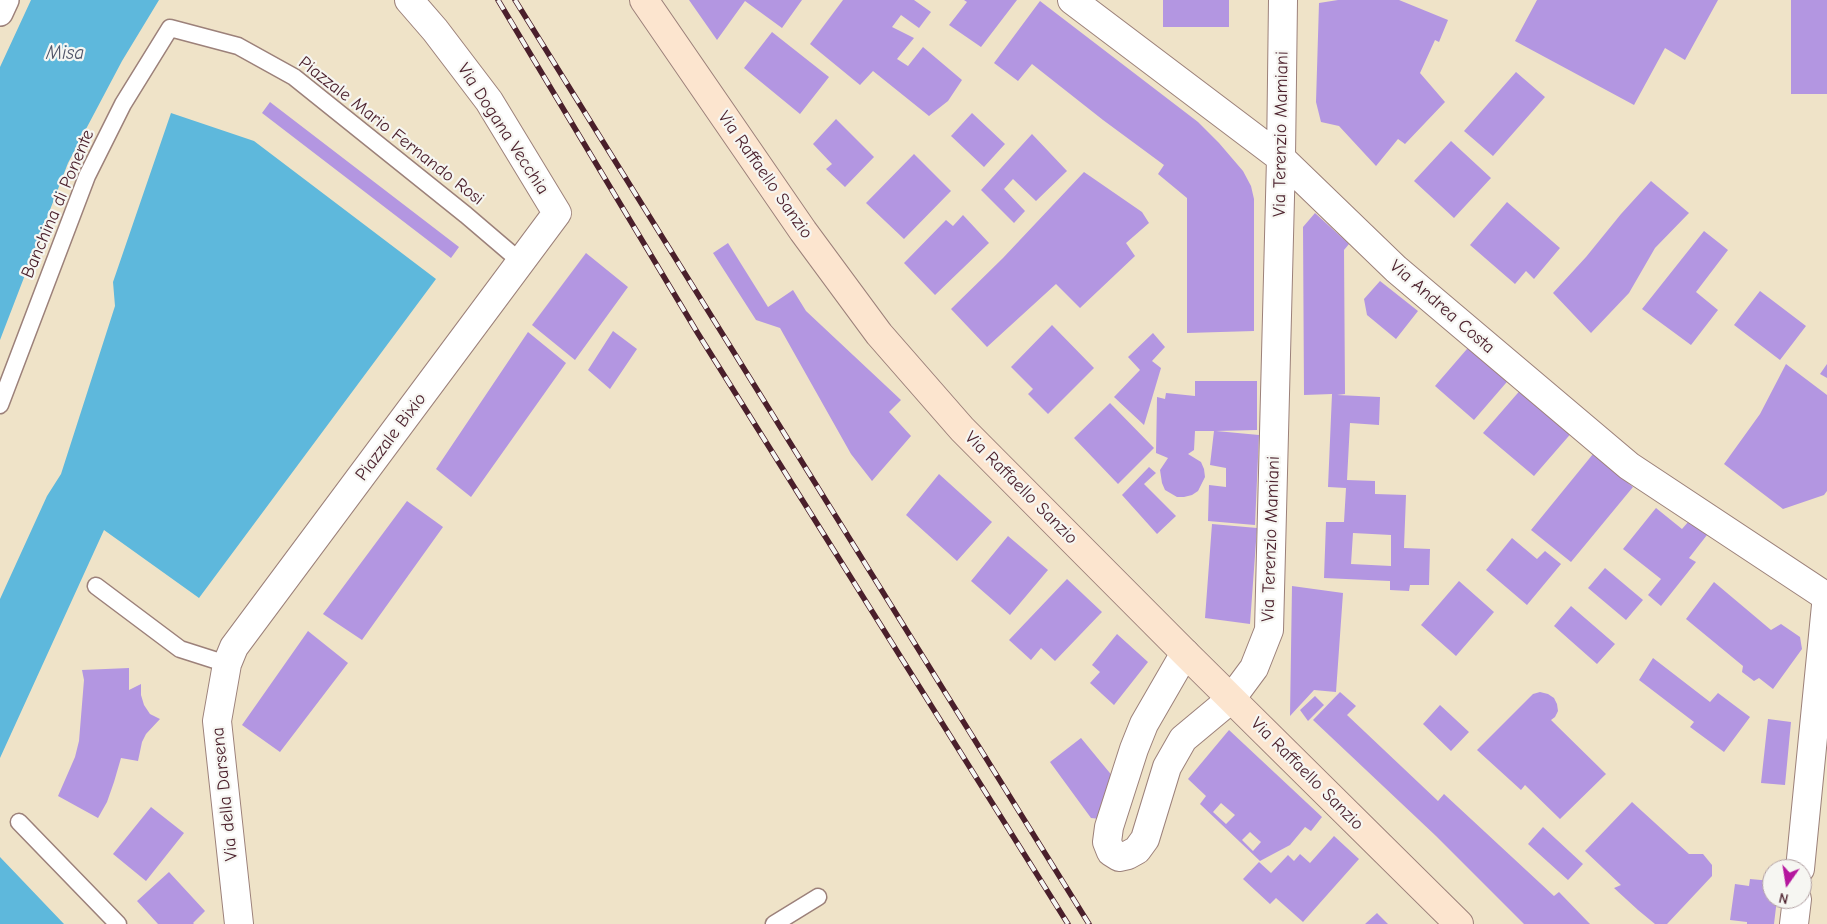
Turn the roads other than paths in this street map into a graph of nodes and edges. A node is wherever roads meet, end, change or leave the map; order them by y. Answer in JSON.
{"nodes":[{"id":1,"x":6,"y":0,"type":"edge"},
{"id":2,"x":409,"y":0,"type":"edge"},
{"id":3,"x":644,"y":0,"type":"edge"},
{"id":4,"x":1072,"y":0,"type":"edge"},
{"id":5,"x":1283,"y":0,"type":"edge"},
{"id":6,"x":0,"y":13,"type":"edge"},
{"id":7,"x":170,"y":28,"type":"joint"},
{"id":8,"x":1281,"y":158,"type":"junction"},
{"id":9,"x":557,"y":213,"type":"joint"},
{"id":10,"x":521,"y":262,"type":"junction"},
{"id":11,"x":0,"y":405,"type":"edge"},
{"id":12,"x":96,"y":586,"type":"dead end"},
{"id":13,"x":1827,"y":596,"type":"edge"},
{"id":14,"x":1185,"y":653,"type":"junction"},
{"id":15,"x":227,"y":664,"type":"junction"},
{"id":16,"x":1231,"y":699,"type":"junction"},
{"id":17,"x":20,"y":822,"type":"dead end"},
{"id":18,"x":1801,"y":859,"type":"edge"},
{"id":19,"x":818,"y":897,"type":"dead end"},
{"id":20,"x":1796,"y":909,"type":"edge"},
{"id":21,"x":118,"y":924,"type":"edge"},
{"id":22,"x":239,"y":924,"type":"edge"},
{"id":23,"x":774,"y":924,"type":"edge"},
{"id":24,"x":1459,"y":924,"type":"edge"},
{"id":25,"x":1794,"y":924,"type":"edge"}],
"edges":[{"from":1,"to":6,"type":"street"},
{"from":2,"to":9,"type":"street","name":"Via Dogana Vecchia"},
{"from":3,"to":14,"type":"main road","name":"Via Raffaello Sanzio"},
{"from":4,"to":8,"type":"street","name":"Via Andrea Costa"},
{"from":5,"to":8,"type":"street","name":"Via Terenzio Mamiani"},
{"from":7,"to":10,"type":"lane","name":"Piazzale Mario Fernando Rosi"},
{"from":7,"to":11,"type":"lane","name":"Banchina di Ponente"},
{"from":8,"to":13,"type":"street","name":"Via Andrea Costa"},
{"from":8,"to":16,"type":"street","name":"Via Terenzio Mamiani"},
{"from":9,"to":10,"type":"street","name":"Piazzale Bixio"},
{"from":10,"to":15,"type":"street","name":"Piazzale Bixio"},
{"from":12,"to":15,"type":"lane"},
{"from":13,"to":18,"type":"street"},
{"from":14,"to":16,"type":"main road","name":"Via Raffaello Sanzio"},
{"from":14,"to":16,"type":"street","name":"Via Terenzio Mamiani"},
{"from":15,"to":22,"type":"street","name":"Via della Darsena"},
{"from":16,"to":24,"type":"main road","name":"Via Raffaello Sanzio"},
{"from":17,"to":21,"type":"lane"},
{"from":19,"to":23,"type":"lane"},
{"from":20,"to":25,"type":"street"}]}
